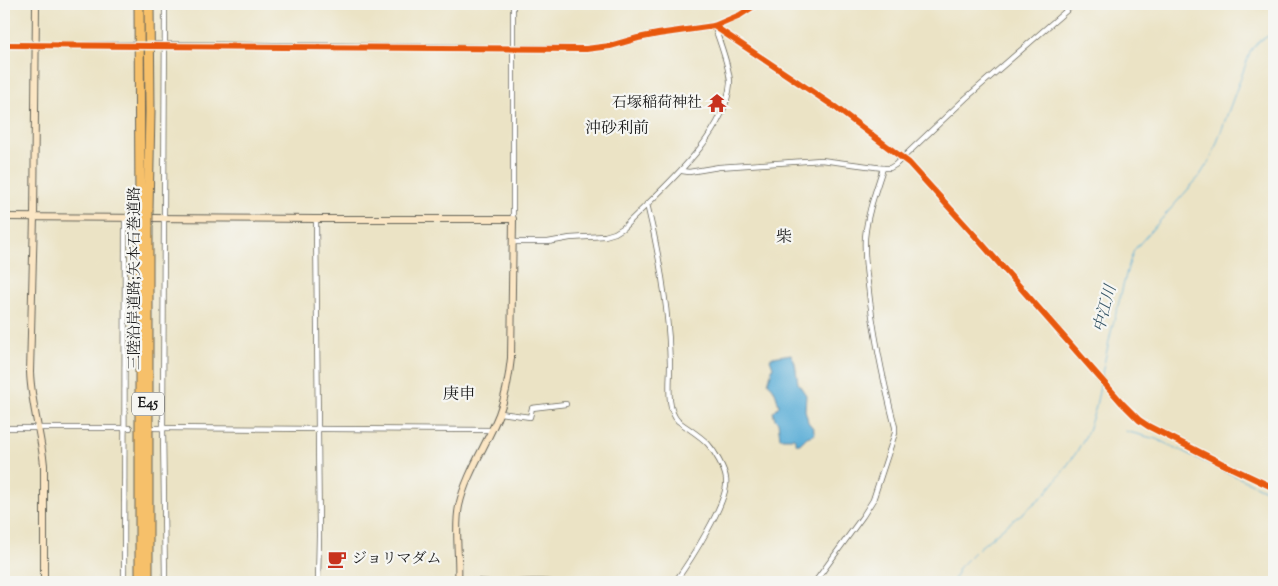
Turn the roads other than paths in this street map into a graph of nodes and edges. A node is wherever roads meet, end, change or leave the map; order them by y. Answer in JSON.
{"nodes":[{"id":1,"x":36,"y":4,"type":"edge"},
{"id":2,"x":139,"y":4,"type":"edge"},
{"id":3,"x":149,"y":4,"type":"edge"},
{"id":4,"x":165,"y":4,"type":"edge"},
{"id":5,"x":513,"y":4,"type":"edge"},
{"id":6,"x":757,"y":4,"type":"edge"},
{"id":7,"x":1074,"y":4,"type":"edge"},
{"id":8,"x":714,"y":26,"type":"junction"},
{"id":9,"x":4,"y":44,"type":"edge"},
{"id":10,"x":36,"y":44,"type":"junction"},
{"id":11,"x":134,"y":45,"type":"dead end"},
{"id":12,"x":154,"y":45,"type":"dead end"},
{"id":13,"x":164,"y":45,"type":"junction"},
{"id":14,"x":513,"y":48,"type":"junction"},
{"id":15,"x":903,"y":159,"type":"junction"},
{"id":16,"x":883,"y":168,"type":"junction"},
{"id":17,"x":682,"y":171,"type":"junction"},
{"id":18,"x":647,"y":204,"type":"junction"},
{"id":19,"x":144,"y":210,"type":"junction"},
{"id":20,"x":4,"y":217,"type":"edge"},
{"id":21,"x":34,"y":217,"type":"junction"},
{"id":22,"x":125,"y":218,"type":"junction"},
{"id":23,"x":163,"y":218,"type":"junction"},
{"id":24,"x":513,"y":218,"type":"junction"},
{"id":25,"x":316,"y":219,"type":"junction"},
{"id":26,"x":144,"y":225,"type":"junction"},
{"id":27,"x":513,"y":242,"type":"junction"},
{"id":28,"x":566,"y":404,"type":"dead end"},
{"id":29,"x":500,"y":413,"type":"junction"},
{"id":30,"x":4,"y":428,"type":"edge"},
{"id":31,"x":38,"y":428,"type":"junction"},
{"id":32,"x":128,"y":428,"type":"junction"},
{"id":33,"x":154,"y":428,"type":"dead end"},
{"id":34,"x":163,"y":428,"type":"junction"},
{"id":35,"x":318,"y":429,"type":"junction"},
{"id":36,"x":492,"y":430,"type":"junction"},
{"id":37,"x":1274,"y":488,"type":"edge"},
{"id":38,"x":458,"y":581,"type":"edge"},
{"id":39,"x":44,"y":582,"type":"edge"},
{"id":40,"x":124,"y":582,"type":"edge"},
{"id":41,"x":140,"y":582,"type":"edge"},
{"id":42,"x":148,"y":582,"type":"edge"},
{"id":43,"x":165,"y":582,"type":"edge"},
{"id":44,"x":318,"y":582,"type":"edge"},
{"id":45,"x":490,"y":582,"type":"edge"},
{"id":46,"x":517,"y":582,"type":"edge"},
{"id":47,"x":553,"y":582,"type":"edge"},
{"id":48,"x":675,"y":582,"type":"edge"},
{"id":49,"x":815,"y":582,"type":"edge"}],
"edges":[{"from":1,"to":10,"type":"street"},
{"from":2,"to":19,"type":"highway","name":"三陸沿岸道路;矢本石巻道路","number":"E45"},
{"from":3,"to":19,"type":"highway","name":"三陸沿岸道路;矢本石巻道路","number":"E45"},
{"from":4,"to":13,"type":"street"},
{"from":5,"to":14,"type":"street"},
{"from":6,"to":8,"type":"street"},
{"from":7,"to":15,"type":"street"},
{"from":8,"to":14,"type":"street"},
{"from":8,"to":15,"type":"street"},
{"from":8,"to":17,"type":"street"},
{"from":9,"to":10,"type":"street"},
{"from":10,"to":11,"type":"street"},
{"from":10,"to":21,"type":"street"},
{"from":12,"to":13,"type":"street"},
{"from":13,"to":14,"type":"street"},
{"from":13,"to":23,"type":"street"},
{"from":14,"to":24,"type":"street"},
{"from":15,"to":16,"type":"street"},
{"from":15,"to":37,"type":"street"},
{"from":16,"to":17,"type":"street"},
{"from":16,"to":49,"type":"street"},
{"from":17,"to":18,"type":"street"},
{"from":18,"to":27,"type":"street"},
{"from":18,"to":48,"type":"street"},
{"from":19,"to":26,"type":"highway","name":"三陸沿岸道路;矢本石巻道路","number":"E45","bridge":true},
{"from":20,"to":21,"type":"street"},
{"from":21,"to":22,"type":"street"},
{"from":21,"to":31,"type":"street"},
{"from":22,"to":23,"type":"street"},
{"from":22,"to":32,"type":"street"},
{"from":23,"to":25,"type":"street"},
{"from":23,"to":34,"type":"street"},
{"from":24,"to":25,"type":"street"},
{"from":24,"to":27,"type":"street"},
{"from":25,"to":35,"type":"street"},
{"from":26,"to":41,"type":"highway","name":"三陸沿岸道路;矢本石巻道路","number":"E45"},
{"from":26,"to":42,"type":"highway","name":"三陸沿岸道路;矢本石巻道路","number":"E45"},
{"from":27,"to":29,"type":"street"},
{"from":28,"to":29,"type":"street"},
{"from":29,"to":36,"type":"street"},
{"from":30,"to":31,"type":"street"},
{"from":31,"to":32,"type":"street"},
{"from":31,"to":39,"type":"street"},
{"from":32,"to":40,"type":"street"},
{"from":33,"to":34,"type":"street"},
{"from":34,"to":35,"type":"street"},
{"from":34,"to":43,"type":"street"},
{"from":35,"to":36,"type":"street"},
{"from":35,"to":44,"type":"street"},
{"from":36,"to":38,"type":"street"},
{"from":38,"to":45,"type":"street"},
{"from":46,"to":47,"type":"street"}]}
